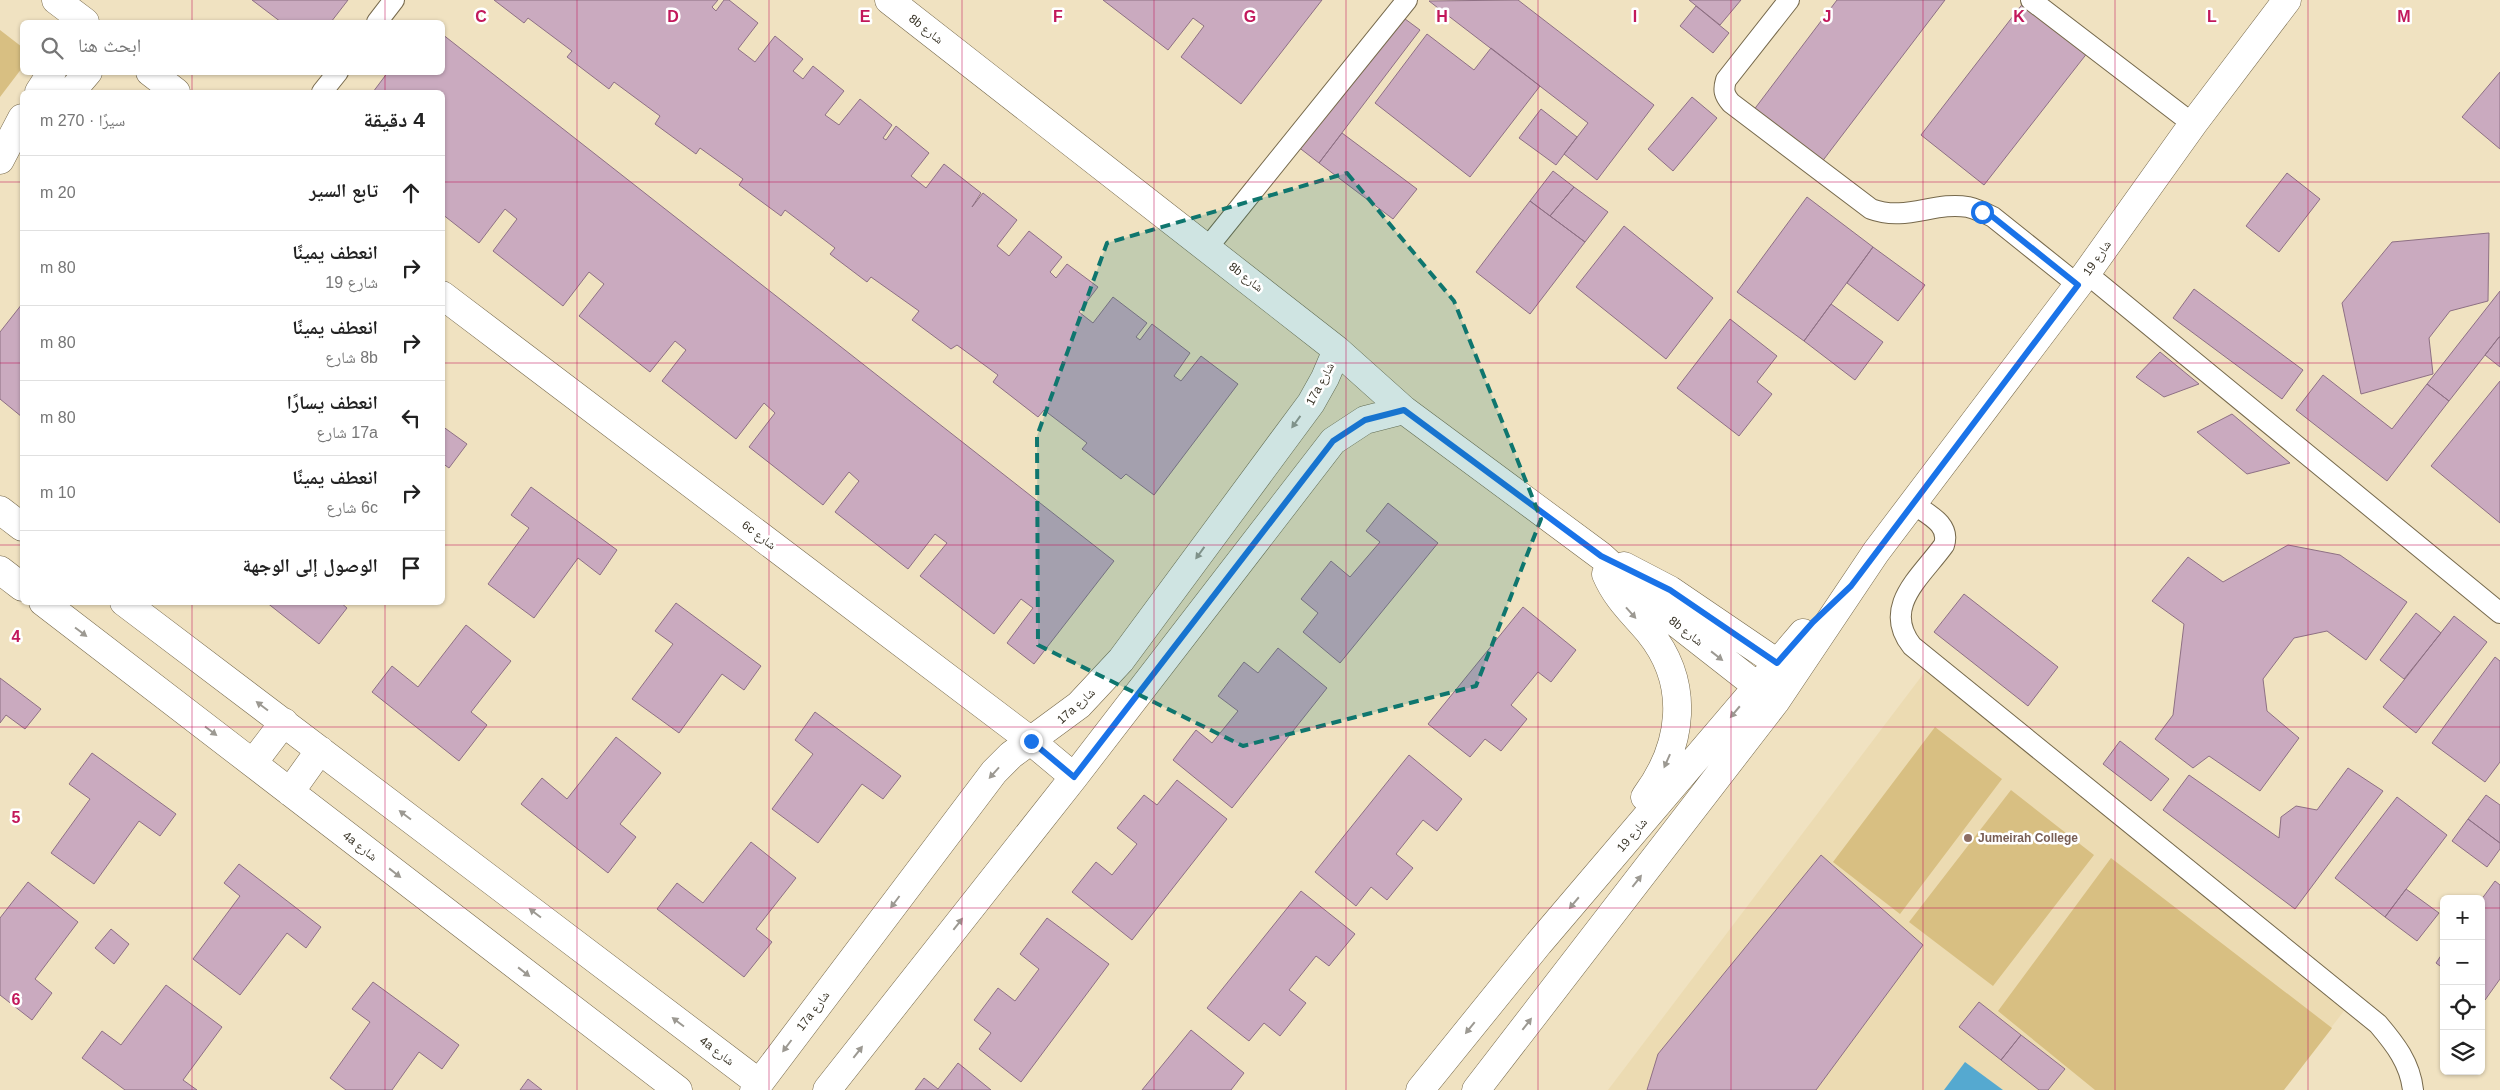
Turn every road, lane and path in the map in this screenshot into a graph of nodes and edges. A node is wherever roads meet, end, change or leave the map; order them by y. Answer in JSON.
{"nodes":[{"id":1,"x":56,"y":0,"type":"edge"},
{"id":2,"x":394,"y":0,"type":"edge"},
{"id":3,"x":889,"y":0,"type":"edge"},
{"id":4,"x":1407,"y":0,"type":"edge"},
{"id":5,"x":1789,"y":0,"type":"edge"},
{"id":6,"x":2031,"y":0,"type":"edge"},
{"id":7,"x":2286,"y":0,"type":"edge"},
{"id":8,"x":82,"y":20,"type":"edge"},
{"id":9,"x":378,"y":20,"type":"edge"},
{"id":10,"x":50,"y":75,"type":"edge"},
{"id":11,"x":85,"y":75,"type":"edge"},
{"id":12,"x":154,"y":75,"type":"edge"},
{"id":13,"x":336,"y":75,"type":"edge"},
{"id":14,"x":40,"y":90,"type":"edge"},
{"id":15,"x":73,"y":90,"type":"edge"},
{"id":16,"x":173,"y":90,"type":"edge"},
{"id":17,"x":324,"y":90,"type":"edge"},
{"id":18,"x":20,"y":122,"type":"edge"},
{"id":19,"x":2193,"y":124,"type":"junction"},
{"id":20,"x":20,"y":145,"type":"edge"},
{"id":21,"x":0,"y":161,"type":"edge"},
{"id":22,"x":1208,"y":247,"type":"junction"},
{"id":23,"x":2082,"y":279,"type":"junction"},
{"id":24,"x":445,"y":297,"type":"edge"},
{"id":25,"x":1337,"y":350,"type":"junction"},
{"id":26,"x":1404,"y":410,"type":"junction"},
{"id":27,"x":1912,"y":503,"type":"junction"},
{"id":28,"x":0,"y":510,"type":"edge"},
{"id":29,"x":20,"y":525,"type":"edge"},
{"id":30,"x":1601,"y":556,"type":"junction"},
{"id":31,"x":0,"y":570,"type":"edge"},
{"id":32,"x":20,"y":585,"type":"edge"},
{"id":33,"x":47,"y":605,"type":"edge"},
{"id":34,"x":128,"y":605,"type":"edge"},
{"id":35,"x":2500,"y":613,"type":"edge"},
{"id":36,"x":1785,"y":668,"type":"junction"},
{"id":37,"x":1766,"y":694,"type":"junction"},
{"id":38,"x":284,"y":722,"type":"junction"},
{"id":39,"x":1031,"y":741,"type":"junction"},
{"id":40,"x":320,"y":750,"type":"junction"},
{"id":41,"x":253,"y":763,"type":"junction"},
{"id":42,"x":1074,"y":777,"type":"junction"},
{"id":43,"x":290,"y":792,"type":"junction"},
{"id":44,"x":1599,"y":873,"type":"junction"},
{"id":45,"x":756,"y":1086,"type":"edge"},
{"id":46,"x":678,"y":1090,"type":"edge"},
{"id":47,"x":827,"y":1090,"type":"edge"},
{"id":48,"x":1420,"y":1090,"type":"edge"},
{"id":49,"x":1476,"y":1090,"type":"edge"},
{"id":50,"x":2413,"y":1090,"type":"edge"}],
"edges":[{"from":1,"to":8,"type":"street"},
{"from":2,"to":9,"type":"lane"},
{"from":3,"to":22,"type":"street","name":"8b شارع"},
{"from":4,"to":22,"type":"lane"},
{"from":5,"to":23,"type":"lane"},
{"from":6,"to":19,"type":"lane"},
{"from":7,"to":19,"type":"street","name":"شارع 19"},
{"from":10,"to":14,"type":"street"},
{"from":11,"to":15,"type":"street"},
{"from":12,"to":16,"type":"street"},
{"from":13,"to":17,"type":"lane"},
{"from":18,"to":21,"type":"street"},
{"from":19,"to":23,"type":"street","name":"شارع 19"},
{"from":20,"to":21,"type":"street"},
{"from":22,"to":25,"type":"street","name":"8b شارع"},
{"from":23,"to":27,"type":"street","name":"شارع 19"},
{"from":23,"to":35,"type":"lane"},
{"from":24,"to":39,"type":"street","name":"6c شارع"},
{"from":25,"to":26,"type":"street","name":"8b شارع"},
{"from":25,"to":39,"type":"street","name":"17a شارع","one_way":true},
{"from":26,"to":30,"type":"street","name":"8b شارع"},
{"from":26,"to":42,"type":"street"},
{"from":27,"to":36,"type":"street","name":"شارع 19"},
{"from":27,"to":50,"type":"lane"},
{"from":28,"to":29,"type":"street"},
{"from":30,"to":36,"type":"street","name":"8b شارع"},
{"from":30,"to":37,"type":"street","name":"8b شارع","one_way":true},
{"from":30,"to":44,"type":"street","one_way":true},
{"from":31,"to":32,"type":"street"},
{"from":33,"to":41,"type":"street","name":"4a شارع","one_way":true},
{"from":38,"to":34,"type":"street","name":"4a شارع","one_way":true},
{"from":36,"to":37,"type":"street","name":"شارع 19"},
{"from":37,"to":44,"type":"street","name":"شارع 19","one_way":true},
{"from":49,"to":37,"type":"street","name":"شارع 19","one_way":true},
{"from":38,"to":40,"type":"street","name":"4a شارع"},
{"from":38,"to":41,"type":"street"},
{"from":39,"to":42,"type":"street","name":"6c شارع"},
{"from":39,"to":45,"type":"street","name":"17a شارع","one_way":true},
{"from":40,"to":43,"type":"street"},
{"from":45,"to":40,"type":"street","name":"4a شارع","one_way":true},
{"from":41,"to":43,"type":"street","name":"4a شارع"},
{"from":47,"to":42,"type":"street","one_way":true},
{"from":43,"to":46,"type":"street","name":"4a شارع","one_way":true},
{"from":44,"to":48,"type":"street","name":"شارع 19","one_way":true}]}
